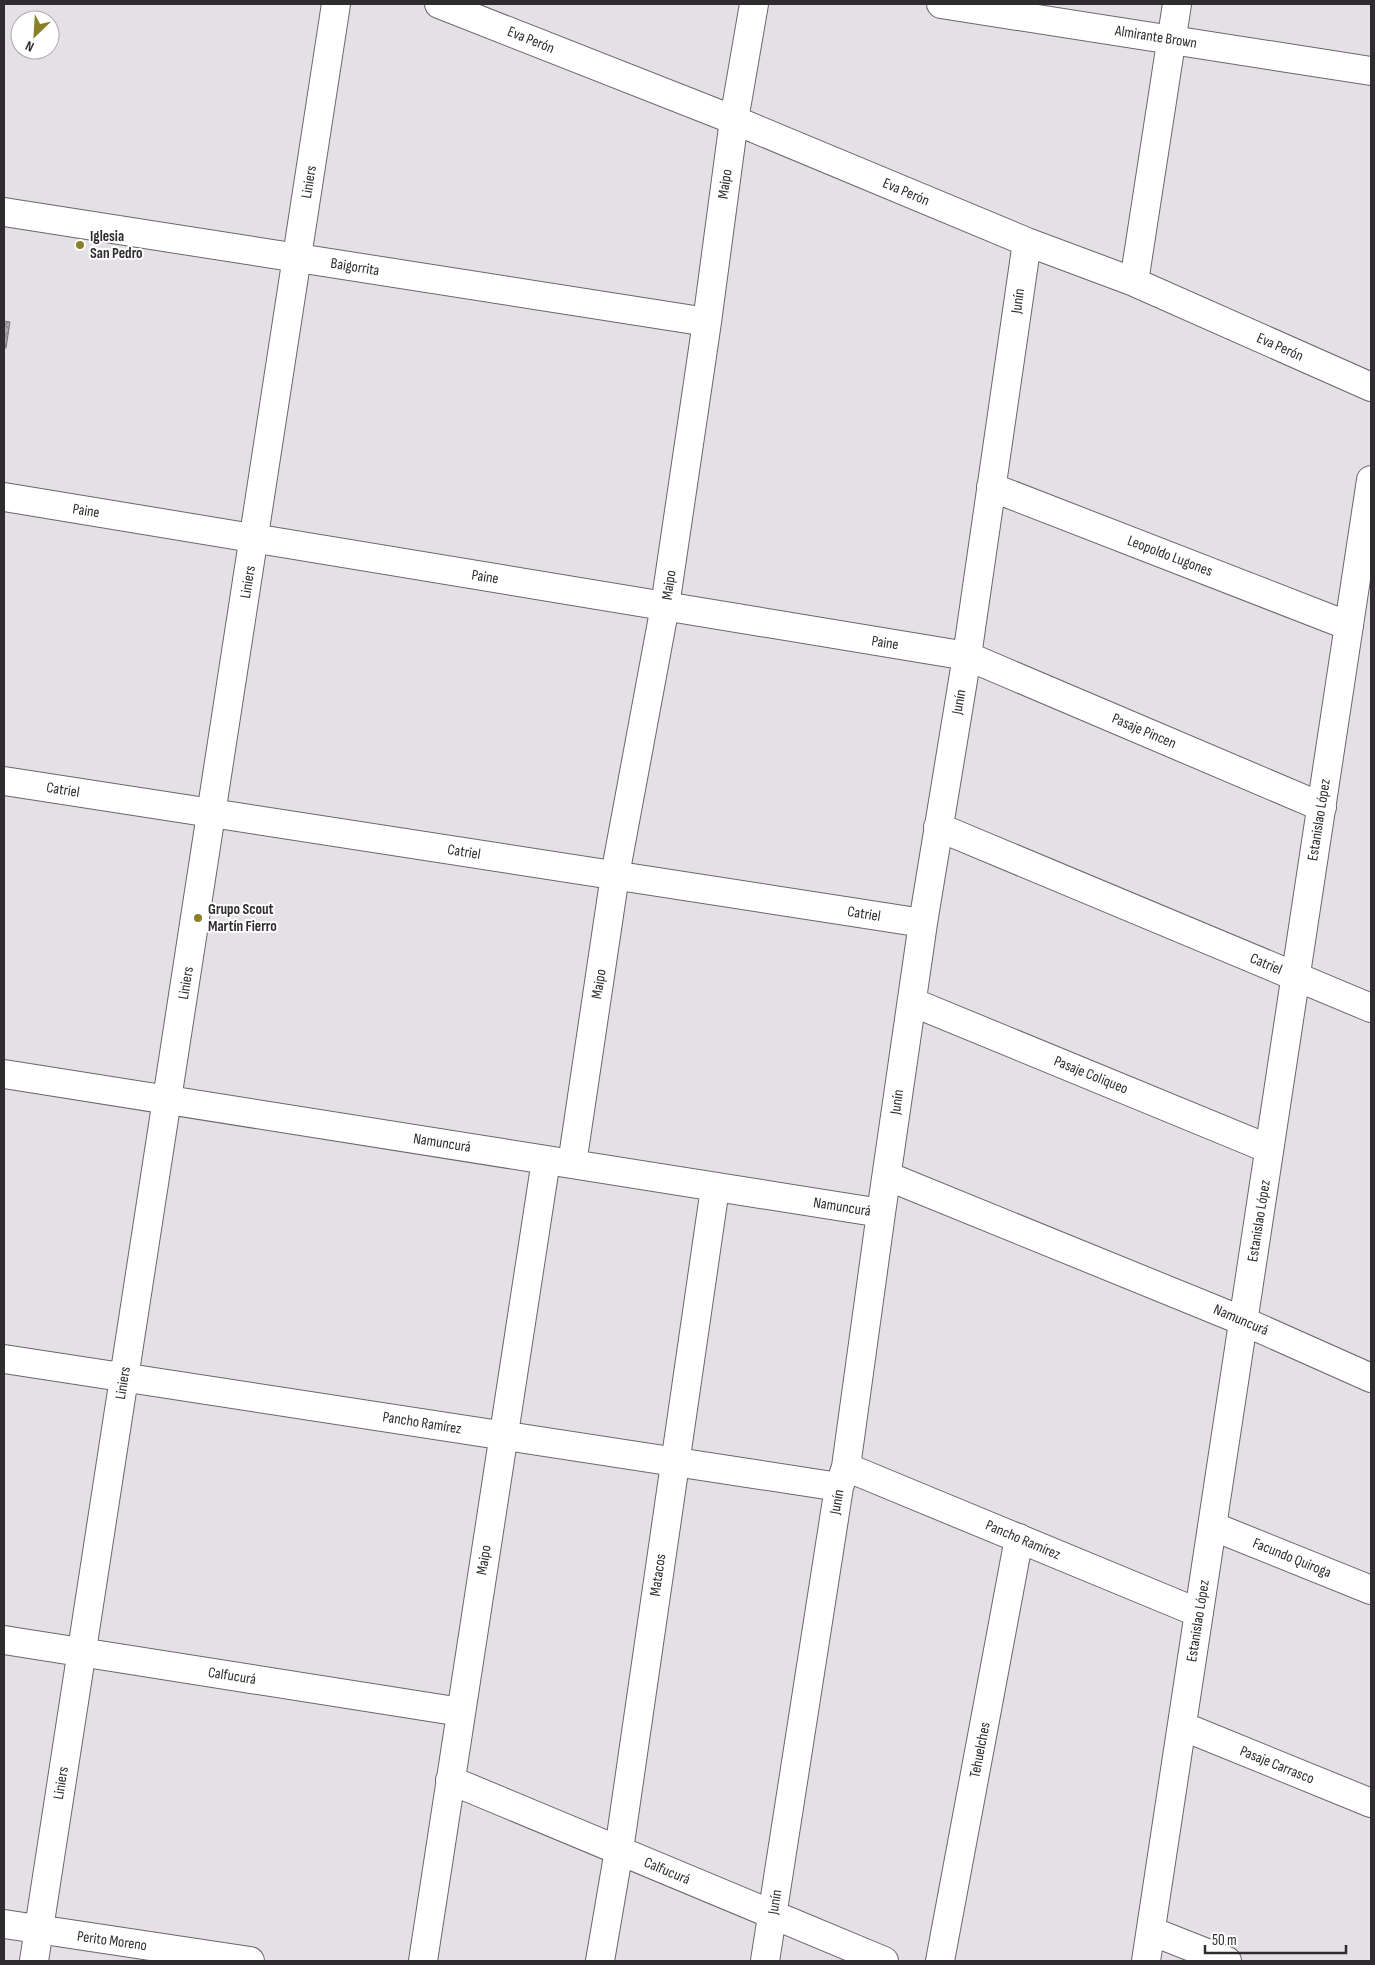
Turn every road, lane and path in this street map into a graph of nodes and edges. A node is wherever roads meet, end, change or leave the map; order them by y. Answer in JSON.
{"nodes":[{"id":1,"x":336,"y":4,"type":"edge"},
{"id":2,"x":439,"y":4,"type":"edge"},
{"id":3,"x":754,"y":4,"type":"edge"},
{"id":4,"x":941,"y":4,"type":"edge"},
{"id":5,"x":1177,"y":4,"type":"edge"},
{"id":6,"x":1171,"y":39,"type":"junction"},
{"id":7,"x":1371,"y":71,"type":"edge"},
{"id":8,"x":734,"y":120,"type":"junction"},
{"id":9,"x":4,"y":212,"type":"edge"},
{"id":10,"x":1027,"y":242,"type":"junction"},
{"id":11,"x":298,"y":258,"type":"junction"},
{"id":12,"x":1134,"y":282,"type":"junction"},
{"id":13,"x":707,"y":322,"type":"junction"},
{"id":14,"x":1371,"y":387,"type":"edge"},
{"id":15,"x":1371,"y":480,"type":"edge"},
{"id":16,"x":991,"y":487,"type":"junction"},
{"id":17,"x":4,"y":497,"type":"edge"},
{"id":18,"x":254,"y":538,"type":"junction"},
{"id":19,"x":665,"y":606,"type":"junction"},
{"id":20,"x":1349,"y":626,"type":"junction"},
{"id":21,"x":967,"y":656,"type":"junction"},
{"id":22,"x":4,"y":781,"type":"edge"},
{"id":23,"x":1322,"y":807,"type":"junction"},
{"id":24,"x":212,"y":813,"type":"junction"},
{"id":25,"x":938,"y":827,"type":"junction"},
{"id":26,"x":615,"y":875,"type":"junction"},
{"id":27,"x":924,"y":923,"type":"junction"},
{"id":28,"x":1295,"y":976,"type":"junction"},
{"id":29,"x":912,"y":1002,"type":"junction"},
{"id":30,"x":1371,"y":1008,"type":"edge"},
{"id":31,"x":4,"y":1074,"type":"edge"},
{"id":32,"x":167,"y":1100,"type":"junction"},
{"id":33,"x":1269,"y":1149,"type":"junction"},
{"id":34,"x":559,"y":1162,"type":"junction"},
{"id":35,"x":887,"y":1176,"type":"junction"},
{"id":36,"x":715,"y":1188,"type":"junction"},
{"id":37,"x":881,"y":1213,"type":"junction"},
{"id":38,"x":1243,"y":1321,"type":"junction"},
{"id":39,"x":4,"y":1359,"type":"edge"},
{"id":40,"x":124,"y":1378,"type":"junction"},
{"id":41,"x":1371,"y":1378,"type":"edge"},
{"id":42,"x":504,"y":1436,"type":"junction"},
{"id":43,"x":674,"y":1461,"type":"junction"},
{"id":44,"x":843,"y":1477,"type":"junction"},
{"id":45,"x":1212,"y":1526,"type":"junction"},
{"id":46,"x":1019,"y":1538,"type":"junction"},
{"id":47,"x":1371,"y":1590,"type":"edge"},
{"id":48,"x":1199,"y":1613,"type":"junction"},
{"id":49,"x":4,"y":1640,"type":"edge"},
{"id":50,"x":82,"y":1653,"type":"junction"},
{"id":51,"x":460,"y":1712,"type":"junction"},
{"id":52,"x":1182,"y":1726,"type":"junction"},
{"id":53,"x":450,"y":1780,"type":"junction"},
{"id":54,"x":1371,"y":1803,"type":"edge"},
{"id":55,"x":619,"y":1850,"type":"junction"},
{"id":56,"x":773,"y":1915,"type":"junction"},
{"id":57,"x":4,"y":1924,"type":"edge"},
{"id":58,"x":39,"y":1930,"type":"junction"},
{"id":59,"x":1151,"y":1931,"type":"junction"},
{"id":60,"x":34,"y":1961,"type":"edge"},
{"id":61,"x":250,"y":1961,"type":"edge"},
{"id":62,"x":423,"y":1961,"type":"edge"},
{"id":63,"x":600,"y":1961,"type":"edge"},
{"id":64,"x":765,"y":1961,"type":"edge"},
{"id":65,"x":884,"y":1961,"type":"edge"},
{"id":66,"x":940,"y":1961,"type":"edge"},
{"id":67,"x":1146,"y":1961,"type":"edge"},
{"id":68,"x":1227,"y":1961,"type":"edge"}],
"edges":[{"from":1,"to":11,"type":"street","name":"Liniers"},
{"from":2,"to":8,"type":"street","name":"Eva Perón"},
{"from":3,"to":8,"type":"street","name":"Maipo"},
{"from":4,"to":6,"type":"street","name":"Almirante Brown"},
{"from":5,"to":6,"type":"street"},
{"from":6,"to":7,"type":"street","name":"Almirante Brown"},
{"from":6,"to":12,"type":"street"},
{"from":8,"to":10,"type":"street","name":"Eva Perón"},
{"from":8,"to":13,"type":"street","name":"Maipo"},
{"from":9,"to":11,"type":"street","name":"Baigorrita"},
{"from":10,"to":12,"type":"street","name":"Eva Perón"},
{"from":10,"to":16,"type":"street","name":"Junín"},
{"from":11,"to":13,"type":"street","name":"Baigorrita"},
{"from":11,"to":18,"type":"street","name":"Liniers"},
{"from":12,"to":14,"type":"street","name":"Eva Perón"},
{"from":13,"to":19,"type":"street","name":"Maipo"},
{"from":15,"to":20,"type":"street","name":"Estanislao López"},
{"from":16,"to":20,"type":"street","name":"Leopoldo Lugones"},
{"from":16,"to":21,"type":"street","name":"Junín"},
{"from":17,"to":18,"type":"street","name":"Paine"},
{"from":18,"to":19,"type":"street","name":"Paine"},
{"from":18,"to":24,"type":"street","name":"Liniers"},
{"from":19,"to":21,"type":"street","name":"Paine"},
{"from":19,"to":26,"type":"street","name":"Maipo"},
{"from":20,"to":23,"type":"street","name":"Estanislao López"},
{"from":21,"to":23,"type":"street","name":"Pasaje Pincen"},
{"from":21,"to":25,"type":"street","name":"Junín"},
{"from":22,"to":24,"type":"street","name":"Catriel"},
{"from":23,"to":28,"type":"street","name":"Estanislao López"},
{"from":24,"to":26,"type":"street","name":"Catriel"},
{"from":24,"to":32,"type":"street","name":"Liniers"},
{"from":25,"to":27,"type":"street","name":"Junín"},
{"from":25,"to":28,"type":"street","name":"Catriel"},
{"from":26,"to":27,"type":"street","name":"Catriel"},
{"from":26,"to":34,"type":"street","name":"Maipo"},
{"from":27,"to":29,"type":"street","name":"Junín"},
{"from":28,"to":30,"type":"street","name":"Catriel"},
{"from":28,"to":33,"type":"street","name":"Estanislao López"},
{"from":29,"to":33,"type":"street","name":"Pasaje Coliqueo"},
{"from":29,"to":35,"type":"street","name":"Junín"},
{"from":31,"to":32,"type":"street","name":"Namuncurá"},
{"from":32,"to":34,"type":"street","name":"Namuncurá"},
{"from":32,"to":40,"type":"street","name":"Liniers"},
{"from":33,"to":38,"type":"street","name":"Estanislao López"},
{"from":34,"to":36,"type":"street","name":"Namuncurá"},
{"from":34,"to":42,"type":"street","name":"Maipo"},
{"from":35,"to":37,"type":"street","name":"Junín"},
{"from":35,"to":38,"type":"street","name":"Namuncurá"},
{"from":36,"to":37,"type":"street","name":"Namuncurá"},
{"from":36,"to":43,"type":"street","name":"Matacos"},
{"from":37,"to":44,"type":"street","name":"Junín"},
{"from":38,"to":41,"type":"street","name":"Namuncurá"},
{"from":38,"to":45,"type":"street","name":"Estanislao López"},
{"from":39,"to":40,"type":"street","name":"Pancho Ramírez"},
{"from":40,"to":42,"type":"street","name":"Pancho Ramírez"},
{"from":40,"to":50,"type":"street","name":"Liniers"},
{"from":42,"to":43,"type":"street","name":"Pancho Ramírez"},
{"from":42,"to":51,"type":"street","name":"Maipo"},
{"from":43,"to":44,"type":"street","name":"Pancho Ramírez"},
{"from":43,"to":55,"type":"street","name":"Matacos"},
{"from":44,"to":46,"type":"street","name":"Pancho Ramírez"},
{"from":44,"to":56,"type":"street","name":"Junín"},
{"from":45,"to":47,"type":"street","name":"Facundo Quiroga"},
{"from":45,"to":48,"type":"street","name":"Estanislao López"},
{"from":46,"to":48,"type":"street","name":"Pancho Ramírez"},
{"from":46,"to":66,"type":"street","name":"Tehuelches"},
{"from":48,"to":52,"type":"street","name":"Estanislao López"},
{"from":49,"to":50,"type":"street","name":"Calfucurá"},
{"from":50,"to":51,"type":"street","name":"Calfucurá"},
{"from":50,"to":58,"type":"street","name":"Liniers"},
{"from":51,"to":53,"type":"street","name":"Maipo"},
{"from":52,"to":54,"type":"street","name":"Pasaje Carrasco"},
{"from":52,"to":59,"type":"street","name":"Estanislao López"},
{"from":53,"to":55,"type":"street","name":"Calfucurá"},
{"from":53,"to":62,"type":"street","name":"Maipo"},
{"from":55,"to":56,"type":"street","name":"Calfucurá"},
{"from":55,"to":63,"type":"street","name":"Matacos"},
{"from":56,"to":64,"type":"street","name":"Junín"},
{"from":56,"to":65,"type":"street","name":"Calfucurá"},
{"from":57,"to":58,"type":"street","name":"Perito Moreno"},
{"from":58,"to":60,"type":"street","name":"Liniers"},
{"from":58,"to":61,"type":"street","name":"Perito Moreno"},
{"from":59,"to":67,"type":"street","name":"Estanislao López"},
{"from":59,"to":68,"type":"street"}]}
